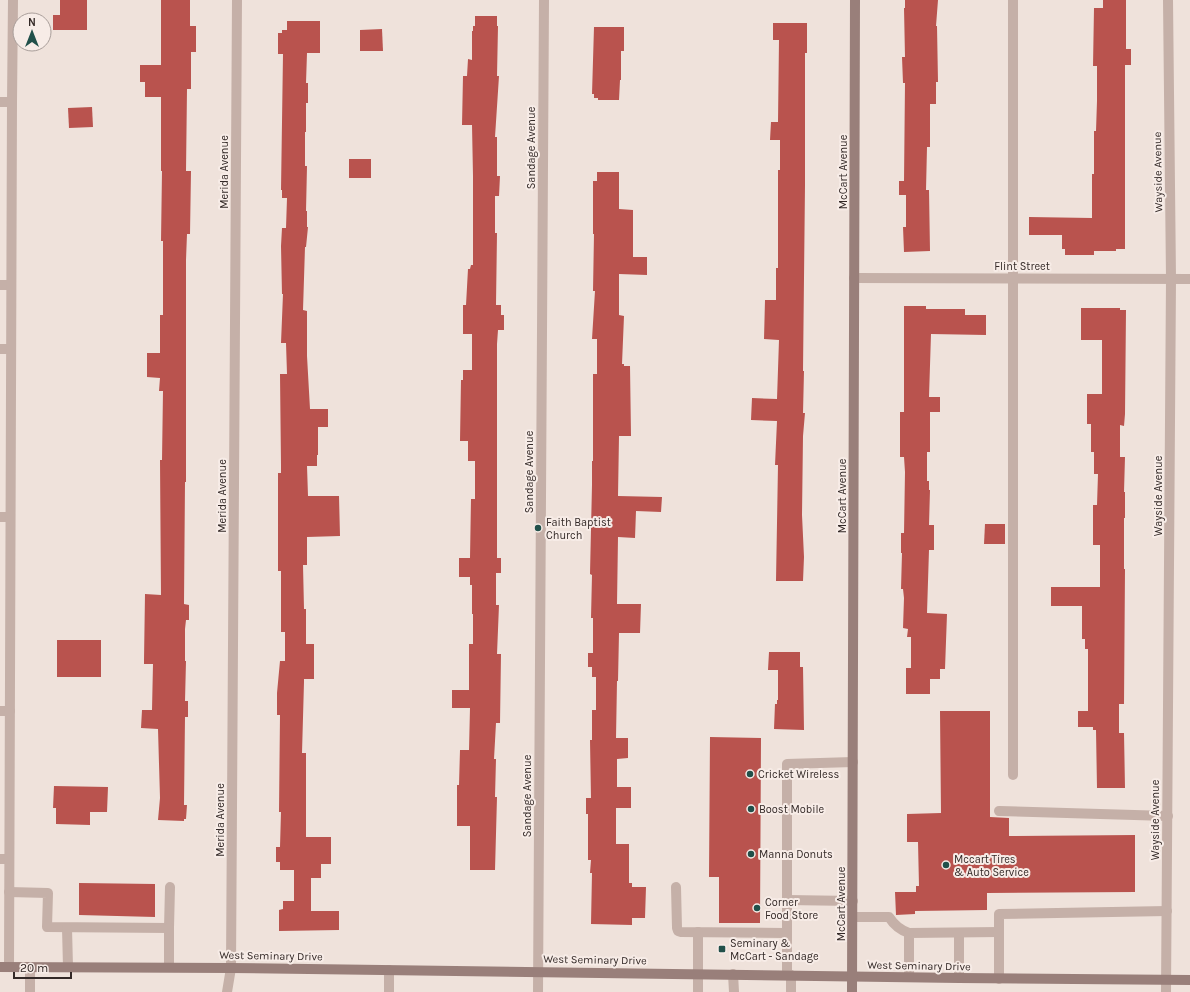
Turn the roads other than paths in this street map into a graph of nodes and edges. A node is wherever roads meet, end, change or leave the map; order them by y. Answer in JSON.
{"nodes":[{"id":1,"x":13,"y":0,"type":"edge"},
{"id":2,"x":237,"y":0,"type":"edge"},
{"id":3,"x":544,"y":0,"type":"edge"},
{"id":4,"x":855,"y":0,"type":"edge"},
{"id":5,"x":1013,"y":0,"type":"edge"},
{"id":6,"x":1168,"y":0,"type":"edge"},
{"id":7,"x":0,"y":102,"type":"edge"},
{"id":8,"x":12,"y":102,"type":"junction"},
{"id":9,"x":854,"y":278,"type":"junction"},
{"id":10,"x":1014,"y":278,"type":"junction"},
{"id":11,"x":1171,"y":279,"type":"junction"},
{"id":12,"x":1190,"y":279,"type":"edge"},
{"id":13,"x":0,"y":285,"type":"edge"},
{"id":14,"x":11,"y":285,"type":"junction"},
{"id":15,"x":0,"y":349,"type":"edge"},
{"id":16,"x":11,"y":349,"type":"junction"},
{"id":17,"x":5,"y":517,"type":"edge"},
{"id":18,"x":5,"y":711,"type":"edge"},
{"id":19,"x":853,"y":762,"type":"junction"},
{"id":20,"x":1013,"y":775,"type":"dead end"},
{"id":21,"x":999,"y":811,"type":"dead end"},
{"id":22,"x":1168,"y":816,"type":"junction"},
{"id":23,"x":5,"y":859,"type":"edge"},
{"id":24,"x":170,"y":887,"type":"dead end"},
{"id":25,"x":676,"y":887,"type":"dead end"},
{"id":26,"x":9,"y":892,"type":"junction"},
{"id":27,"x":786,"y":900,"type":"junction"},
{"id":28,"x":852,"y":901,"type":"junction"},
{"id":29,"x":1167,"y":911,"type":"junction"},
{"id":30,"x":852,"y":918,"type":"junction"},
{"id":31,"x":67,"y":928,"type":"junction"},
{"id":32,"x":170,"y":928,"type":"junction"},
{"id":33,"x":698,"y":932,"type":"junction"},
{"id":34,"x":786,"y":932,"type":"junction"},
{"id":35,"x":999,"y":932,"type":"junction"},
{"id":36,"x":909,"y":933,"type":"junction"},
{"id":37,"x":959,"y":933,"type":"junction"},
{"id":38,"x":4,"y":967,"type":"edge"},
{"id":39,"x":30,"y":967,"type":"junction"},
{"id":40,"x":68,"y":967,"type":"junction"},
{"id":41,"x":170,"y":967,"type":"junction"},
{"id":42,"x":232,"y":968,"type":"junction"},
{"id":43,"x":389,"y":970,"type":"junction"},
{"id":44,"x":538,"y":971,"type":"junction"},
{"id":45,"x":698,"y":974,"type":"junction"},
{"id":46,"x":733,"y":974,"type":"junction"},
{"id":47,"x":789,"y":975,"type":"junction"},
{"id":48,"x":852,"y":976,"type":"junction"},
{"id":49,"x":909,"y":977,"type":"junction"},
{"id":50,"x":959,"y":978,"type":"junction"},
{"id":51,"x":999,"y":979,"type":"junction"},
{"id":52,"x":1167,"y":979,"type":"junction"},
{"id":53,"x":1190,"y":980,"type":"edge"},
{"id":54,"x":30,"y":992,"type":"edge"},
{"id":55,"x":227,"y":992,"type":"edge"},
{"id":56,"x":389,"y":992,"type":"edge"},
{"id":57,"x":538,"y":992,"type":"edge"},
{"id":58,"x":698,"y":992,"type":"edge"},
{"id":59,"x":734,"y":992,"type":"edge"},
{"id":60,"x":791,"y":992,"type":"edge"},
{"id":61,"x":852,"y":992,"type":"edge"},
{"id":62,"x":1166,"y":992,"type":"edge"}],
"edges":[{"from":1,"to":8,"type":"street"},
{"from":2,"to":42,"type":"street","name":"Merida Avenue"},
{"from":3,"to":44,"type":"street","name":"Sandage Avenue"},
{"from":4,"to":9,"type":"main road","name":"McCart Avenue"},
{"from":5,"to":10,"type":"street"},
{"from":6,"to":11,"type":"street","name":"Wayside Avenue"},
{"from":7,"to":8,"type":"street"},
{"from":8,"to":14,"type":"street"},
{"from":9,"to":10,"type":"street","name":"Flint Street"},
{"from":9,"to":19,"type":"main road","name":"McCart Avenue"},
{"from":10,"to":11,"type":"street","name":"Flint Street"},
{"from":10,"to":20,"type":"street"},
{"from":11,"to":12,"type":"street","name":"Flint Street"},
{"from":11,"to":22,"type":"street","name":"Wayside Avenue"},
{"from":13,"to":14,"type":"street"},
{"from":14,"to":16,"type":"street"},
{"from":15,"to":16,"type":"street"},
{"from":16,"to":17,"type":"street"},
{"from":17,"to":18,"type":"street"},
{"from":18,"to":23,"type":"street"},
{"from":19,"to":27,"type":"street"},
{"from":19,"to":28,"type":"main road","name":"McCart Avenue"},
{"from":21,"to":22,"type":"street"},
{"from":22,"to":29,"type":"street","name":"Wayside Avenue"},
{"from":23,"to":26,"type":"street"},
{"from":24,"to":32,"type":"street"},
{"from":25,"to":33,"type":"street"},
{"from":26,"to":31,"type":"street"},
{"from":26,"to":38,"type":"street"},
{"from":27,"to":28,"type":"street"},
{"from":27,"to":34,"type":"street"},
{"from":28,"to":30,"type":"main road","name":"McCart Avenue"},
{"from":29,"to":35,"type":"street"},
{"from":29,"to":52,"type":"street","name":"Wayside Avenue"},
{"from":30,"to":36,"type":"street"},
{"from":30,"to":48,"type":"main road","name":"McCart Avenue"},
{"from":31,"to":32,"type":"street"},
{"from":31,"to":40,"type":"street"},
{"from":32,"to":41,"type":"street"},
{"from":33,"to":34,"type":"street"},
{"from":33,"to":45,"type":"street"},
{"from":34,"to":47,"type":"street"},
{"from":35,"to":37,"type":"street"},
{"from":35,"to":51,"type":"street"},
{"from":36,"to":37,"type":"street"},
{"from":36,"to":49,"type":"street"},
{"from":37,"to":50,"type":"street"},
{"from":38,"to":39,"type":"main road","name":"West Seminary Drive"},
{"from":39,"to":40,"type":"main road","name":"West Seminary Drive"},
{"from":39,"to":54,"type":"street"},
{"from":40,"to":41,"type":"main road","name":"West Seminary Drive"},
{"from":41,"to":42,"type":"main road","name":"West Seminary Drive"},
{"from":42,"to":43,"type":"main road","name":"West Seminary Drive"},
{"from":42,"to":55,"type":"street","name":"Merida Avenue"},
{"from":43,"to":44,"type":"main road","name":"West Seminary Drive"},
{"from":43,"to":56,"type":"street"},
{"from":44,"to":45,"type":"main road","name":"West Seminary Drive"},
{"from":44,"to":57,"type":"street","name":"Sandage Avenue"},
{"from":45,"to":46,"type":"main road","name":"West Seminary Drive"},
{"from":45,"to":58,"type":"street"},
{"from":46,"to":47,"type":"main road","name":"West Seminary Drive"},
{"from":46,"to":59,"type":"street"},
{"from":47,"to":48,"type":"main road","name":"West Seminary Drive"},
{"from":47,"to":60,"type":"street"},
{"from":48,"to":49,"type":"main road","name":"West Seminary Drive"},
{"from":48,"to":61,"type":"main road","name":"McCart Avenue"},
{"from":49,"to":50,"type":"main road","name":"West Seminary Drive"},
{"from":50,"to":51,"type":"main road","name":"West Seminary Drive"},
{"from":51,"to":52,"type":"main road","name":"West Seminary Drive"},
{"from":52,"to":53,"type":"main road","name":"West Seminary Drive"},
{"from":52,"to":62,"type":"street","name":"Wayside Avenue"}]}
